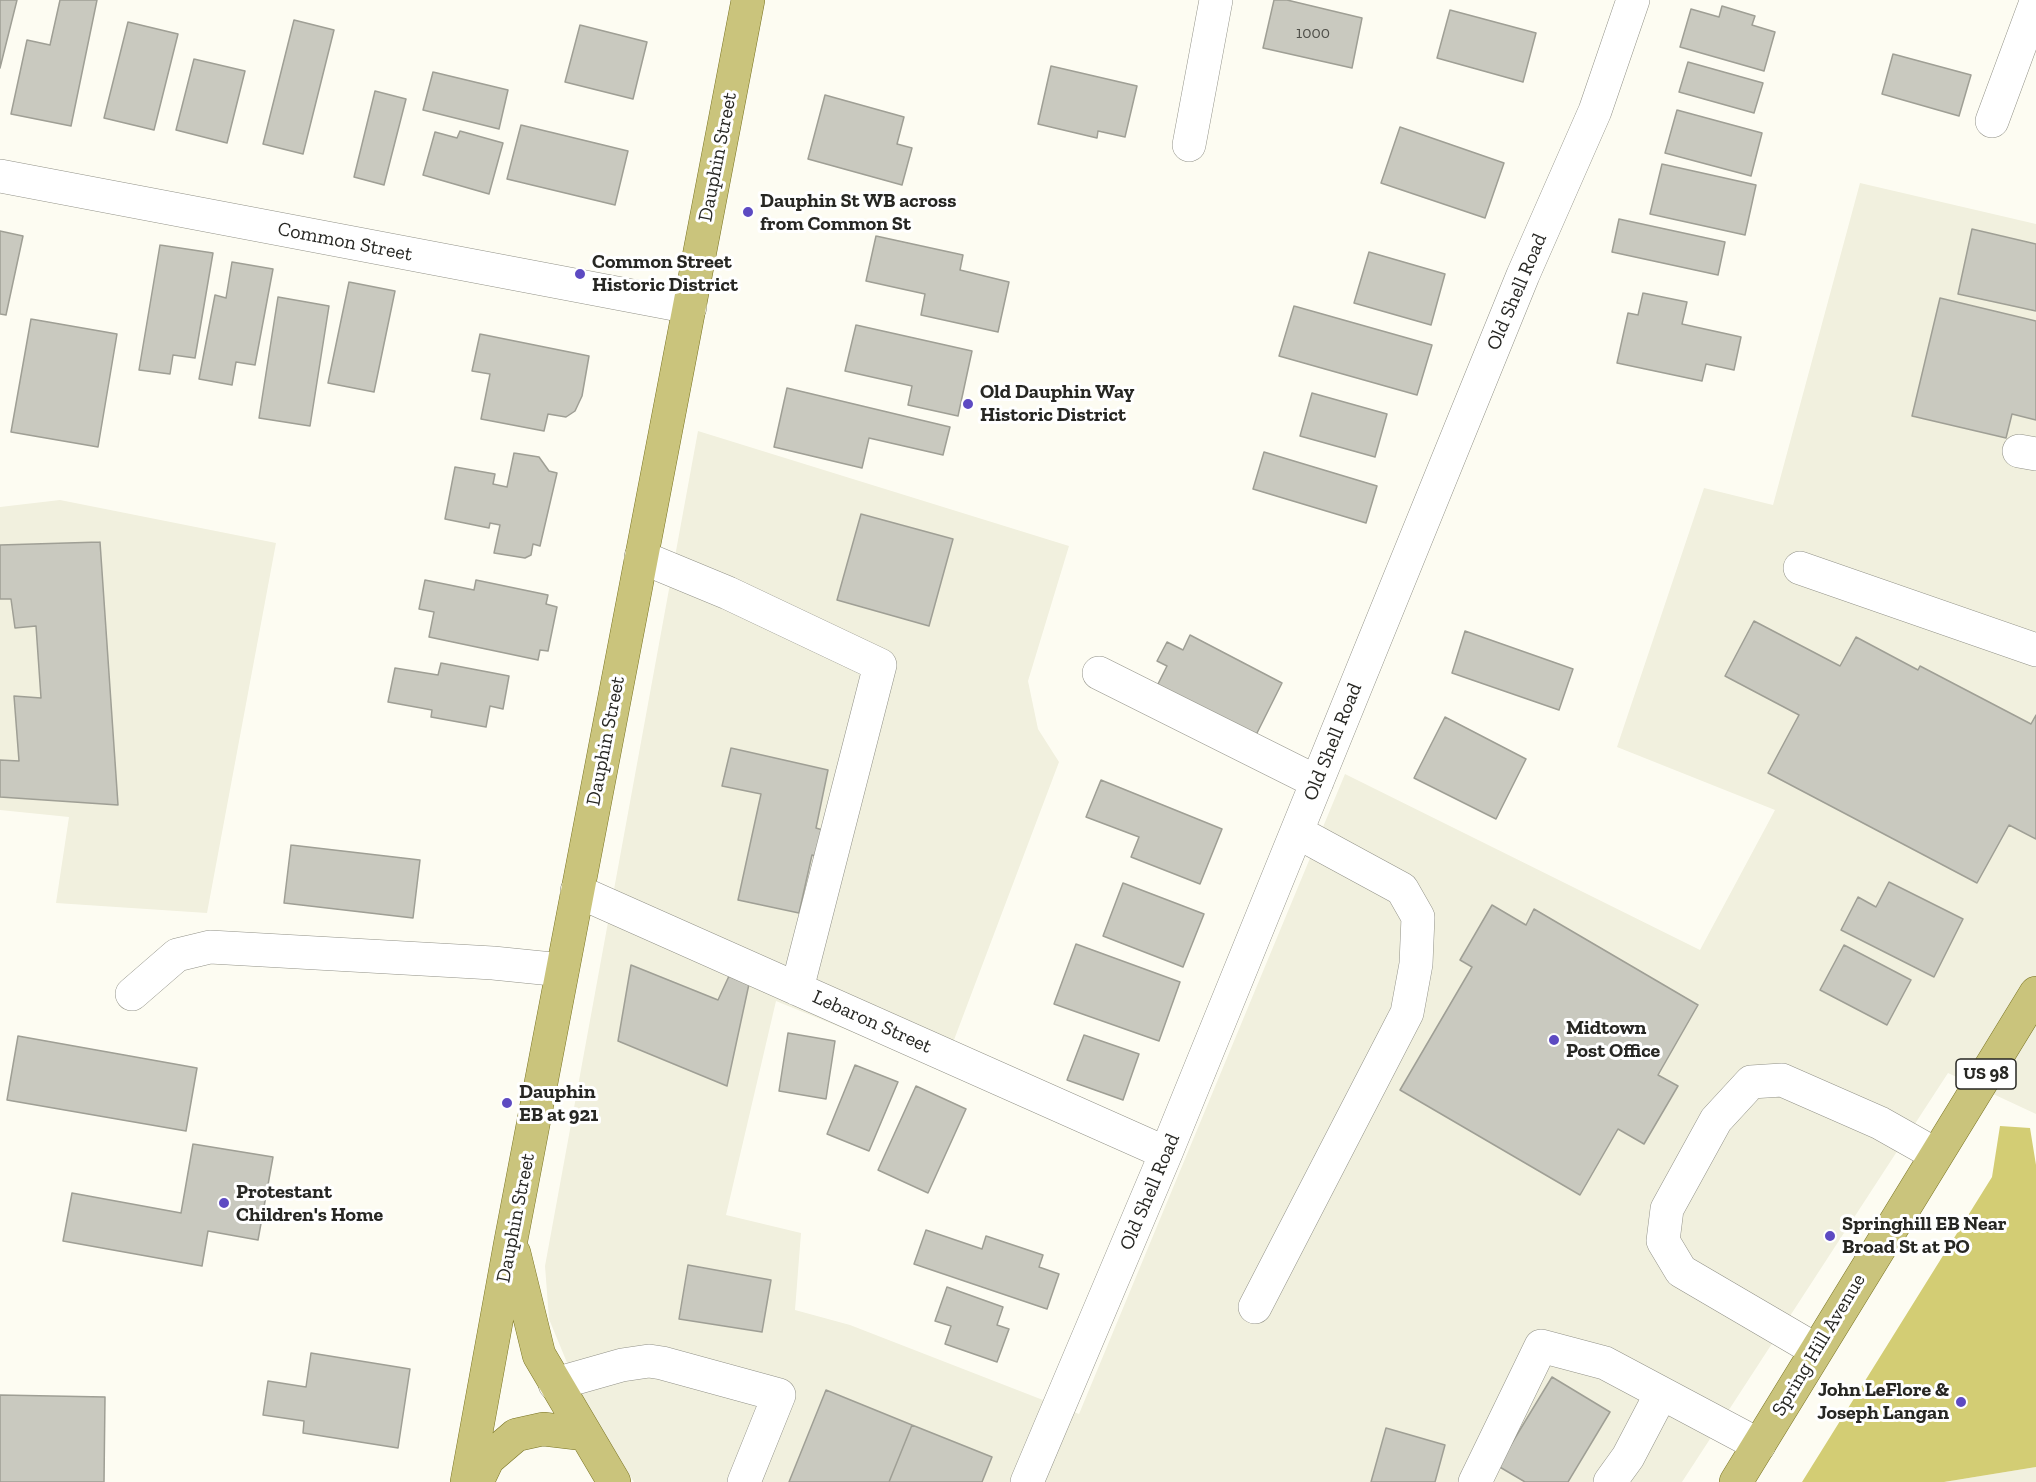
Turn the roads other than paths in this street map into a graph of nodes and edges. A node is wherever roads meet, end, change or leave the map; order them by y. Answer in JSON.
{"nodes":[{"id":1,"x":748,"y":0,"type":"edge"},
{"id":2,"x":1216,"y":0,"type":"edge"},
{"id":3,"x":1632,"y":0,"type":"edge"},
{"id":4,"x":2036,"y":2,"type":"edge"},
{"id":5,"x":1992,"y":121,"type":"dead end"},
{"id":6,"x":1189,"y":145,"type":"dead end"},
{"id":7,"x":0,"y":176,"type":"edge"},
{"id":8,"x":690,"y":307,"type":"junction"},
{"id":9,"x":641,"y":557,"type":"junction"},
{"id":10,"x":1800,"y":568,"type":"dead end"},
{"id":11,"x":2036,"y":650,"type":"edge"},
{"id":12,"x":1099,"y":673,"type":"dead end"},
{"id":13,"x":1317,"y":782,"type":"junction"},
{"id":14,"x":1297,"y":832,"type":"junction"},
{"id":15,"x":578,"y":891,"type":"junction"},
{"id":16,"x":562,"y":970,"type":"junction"},
{"id":17,"x":797,"y":989,"type":"junction"},
{"id":18,"x":2036,"y":993,"type":"edge"},
{"id":19,"x":132,"y":994,"type":"dead end"},
{"id":20,"x":1166,"y":1153,"type":"junction"},
{"id":21,"x":1935,"y":1154,"type":"junction"},
{"id":22,"x":511,"y":1240,"type":"junction"},
{"id":23,"x":1255,"y":1307,"type":"dead end"},
{"id":24,"x":1816,"y":1350,"type":"junction"},
{"id":25,"x":555,"y":1384,"type":"junction"},
{"id":26,"x":1661,"y":1394,"type":"junction"},
{"id":27,"x":585,"y":1434,"type":"junction"},
{"id":28,"x":1759,"y":1444,"type":"junction"},
{"id":29,"x":1504,"y":1446,"type":"dead end"},
{"id":30,"x":1477,"y":1477,"type":"edge"},
{"id":31,"x":467,"y":1482,"type":"edge"},
{"id":32,"x":477,"y":1482,"type":"edge"},
{"id":33,"x":614,"y":1482,"type":"edge"},
{"id":34,"x":744,"y":1482,"type":"edge"},
{"id":35,"x":1027,"y":1482,"type":"edge"},
{"id":36,"x":1610,"y":1482,"type":"edge"},
{"id":37,"x":1736,"y":1482,"type":"edge"}],
"edges":[{"from":1,"to":8,"type":"main road","name":"Dauphin Street"},
{"from":2,"to":6,"type":"street"},
{"from":3,"to":13,"type":"street","name":"Old Shell Road"},
{"from":4,"to":5,"type":"street"},
{"from":7,"to":8,"type":"street","name":"Common Street"},
{"from":8,"to":9,"type":"main road","name":"Dauphin Street"},
{"from":9,"to":15,"type":"main road","name":"Dauphin Street"},
{"from":9,"to":17,"type":"street"},
{"from":10,"to":11,"type":"street"},
{"from":12,"to":13,"type":"street"},
{"from":13,"to":14,"type":"street","name":"Old Shell Road"},
{"from":14,"to":20,"type":"street","name":"Old Shell Road"},
{"from":14,"to":23,"type":"street"},
{"from":15,"to":16,"type":"main road","name":"Dauphin Street"},
{"from":15,"to":17,"type":"street","name":"Lebaron Street"},
{"from":16,"to":19,"type":"street"},
{"from":16,"to":22,"type":"main road","name":"Dauphin Street"},
{"from":17,"to":20,"type":"street","name":"Lebaron Street"},
{"from":18,"to":21,"type":"main road","name":"Spring Hill Avenue","number":"US 98"},
{"from":20,"to":35,"type":"street","name":"Old Shell Road"},
{"from":21,"to":24,"type":"main road","name":"Spring Hill Avenue","number":"US 98"},
{"from":21,"to":24,"type":"street"},
{"from":22,"to":25,"type":"main road"},
{"from":22,"to":31,"type":"main road","name":"Dauphin Street"},
{"from":24,"to":28,"type":"main road","name":"Spring Hill Avenue","number":"US 98"},
{"from":25,"to":27,"type":"main road"},
{"from":25,"to":34,"type":"street"},
{"from":26,"to":28,"type":"street"},
{"from":26,"to":30,"type":"street"},
{"from":26,"to":36,"type":"street"},
{"from":27,"to":32,"type":"main road"},
{"from":27,"to":33,"type":"main road"},
{"from":28,"to":37,"type":"main road","name":"Spring Hill Avenue","number":"US 98"},
{"from":29,"to":30,"type":"street"}]}
